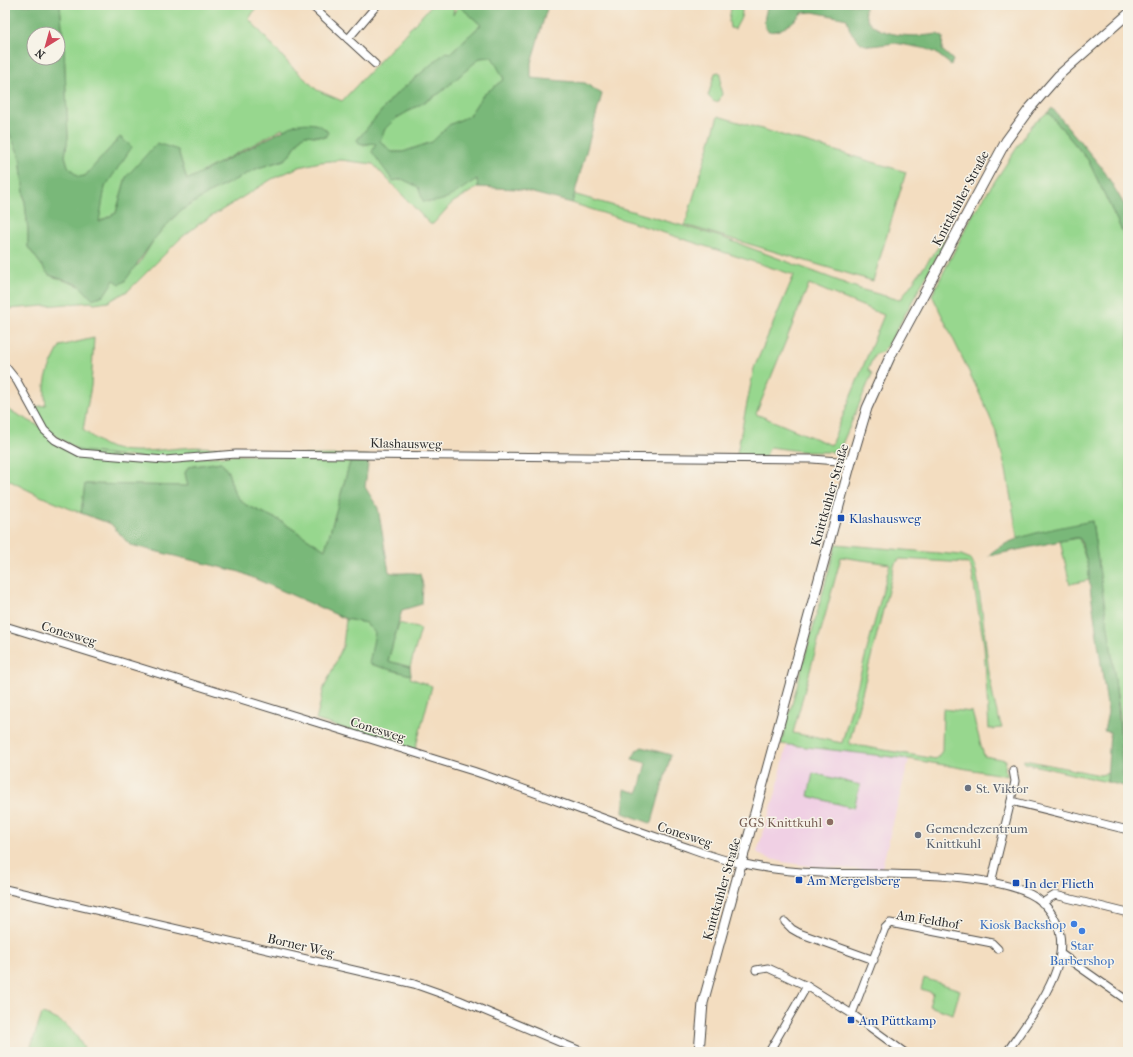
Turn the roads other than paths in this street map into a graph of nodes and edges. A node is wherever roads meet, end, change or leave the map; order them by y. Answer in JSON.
{"nodes":[{"id":1,"x":311,"y":5,"type":"edge"},
{"id":2,"x":377,"y":5,"type":"edge"},
{"id":3,"x":1128,"y":14,"type":"edge"},
{"id":4,"x":348,"y":39,"type":"junction"},
{"id":5,"x":375,"y":64,"type":"dead end"},
{"id":6,"x":5,"y":366,"type":"edge"},
{"id":7,"x":852,"y":462,"type":"junction"},
{"id":8,"x":5,"y":626,"type":"edge"},
{"id":9,"x":1013,"y":770,"type":"dead end"},
{"id":10,"x":1011,"y":801,"type":"junction"},
{"id":11,"x":1128,"y":830,"type":"edge"},
{"id":12,"x":742,"y":864,"type":"junction"},
{"id":13,"x":991,"y":883,"type":"junction"},
{"id":14,"x":5,"y":889,"type":"edge"},
{"id":15,"x":1042,"y":903,"type":"junction"},
{"id":16,"x":1128,"y":913,"type":"edge"},
{"id":17,"x":785,"y":922,"type":"dead end"},
{"id":18,"x":998,"y":949,"type":"dead end"},
{"id":19,"x":1061,"y":954,"type":"junction"},
{"id":20,"x":874,"y":960,"type":"junction"},
{"id":21,"x":756,"y":970,"type":"dead end"},
{"id":22,"x":807,"y":986,"type":"junction"},
{"id":23,"x":1128,"y":1001,"type":"edge"},
{"id":24,"x":852,"y":1014,"type":"junction"},
{"id":25,"x":583,"y":1052,"type":"edge"},
{"id":26,"x":699,"y":1052,"type":"edge"},
{"id":27,"x":769,"y":1052,"type":"edge"},
{"id":28,"x":904,"y":1052,"type":"edge"},
{"id":29,"x":1007,"y":1052,"type":"edge"}],
"edges":[{"from":1,"to":4,"type":"street"},
{"from":2,"to":4,"type":"street"},
{"from":3,"to":7,"type":"street","name":"Knittkuhler Straße"},
{"from":4,"to":5,"type":"street"},
{"from":6,"to":7,"type":"street","name":"Klashausweg"},
{"from":7,"to":12,"type":"street","name":"Knittkuhler Straße"},
{"from":8,"to":12,"type":"street","name":"Conesweg"},
{"from":9,"to":10,"type":"street"},
{"from":10,"to":11,"type":"street"},
{"from":10,"to":13,"type":"street"},
{"from":12,"to":13,"type":"street"},
{"from":12,"to":26,"type":"street","name":"Knittkuhler Straße"},
{"from":13,"to":15,"type":"street"},
{"from":14,"to":25,"type":"street","name":"Borner Weg"},
{"from":15,"to":16,"type":"street"},
{"from":15,"to":19,"type":"street"},
{"from":17,"to":20,"type":"street"},
{"from":18,"to":20,"type":"street","name":"Am Feldhof"},
{"from":19,"to":23,"type":"street"},
{"from":19,"to":29,"type":"street"},
{"from":20,"to":24,"type":"street","name":"Am Feldhof"},
{"from":21,"to":22,"type":"street"},
{"from":22,"to":24,"type":"street"},
{"from":22,"to":27,"type":"street"},
{"from":24,"to":28,"type":"street"}]}
